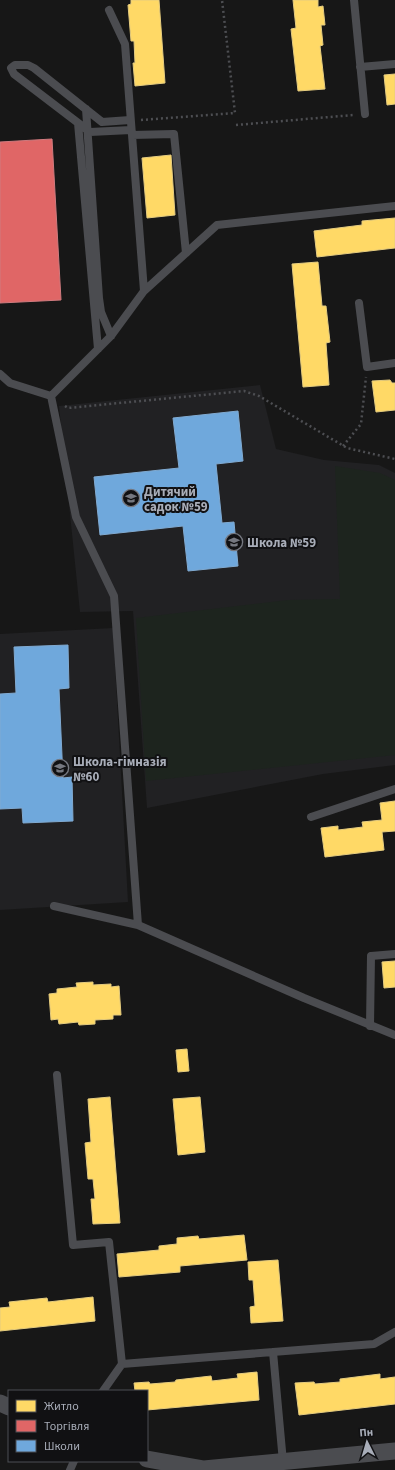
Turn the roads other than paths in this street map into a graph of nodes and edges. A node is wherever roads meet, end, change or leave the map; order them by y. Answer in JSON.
{"nodes":[{"id":1,"x":354,"y":0,"type":"edge"},
{"id":2,"x":109,"y":10,"type":"dead end"},
{"id":3,"x":395,"y":64,"type":"edge"},
{"id":4,"x":360,"y":67,"type":"junction"},
{"id":5,"x":86,"y":109,"type":"junction"},
{"id":6,"x":364,"y":114,"type":"road end"},
{"id":7,"x":130,"y":120,"type":"junction"},
{"id":8,"x":78,"y":123,"type":"junction"},
{"id":9,"x":87,"y":130,"type":"junction"},
{"id":10,"x":131,"y":133,"type":"junction"},
{"id":11,"x":395,"y":206,"type":"edge"},
{"id":12,"x":186,"y":253,"type":"junction"},
{"id":13,"x":144,"y":290,"type":"junction"},
{"id":14,"x":359,"y":303,"type":"dead end"},
{"id":15,"x":111,"y":336,"type":"junction"},
{"id":16,"x":98,"y":349,"type":"junction"},
{"id":17,"x":395,"y":363,"type":"edge"},
{"id":18,"x":0,"y":374,"type":"edge"},
{"id":19,"x":51,"y":396,"type":"junction"},
{"id":20,"x":395,"y":789,"type":"edge"},
{"id":21,"x":312,"y":818,"type":"dead end"},
{"id":22,"x":54,"y":906,"type":"dead end"},
{"id":23,"x":138,"y":925,"type":"junction"},
{"id":24,"x":395,"y":954,"type":"edge"},
{"id":25,"x":370,"y":1026,"type":"junction"},
{"id":26,"x":395,"y":1036,"type":"edge"},
{"id":27,"x":57,"y":1075,"type":"dead end"},
{"id":28,"x":395,"y":1332,"type":"edge"},
{"id":29,"x":273,"y":1352,"type":"junction"},
{"id":30,"x":122,"y":1364,"type":"junction"},
{"id":31,"x":104,"y":1390,"type":"edge"},
{"id":32,"x":395,"y":1451,"type":"edge"},
{"id":33,"x":148,"y":1458,"type":"edge"},
{"id":34,"x":283,"y":1462,"type":"junction"}],
"edges":[{"from":1,"to":4,"type":"lane"},
{"from":2,"to":7,"type":"lane"},
{"from":3,"to":4,"type":"lane"},
{"from":4,"to":6,"type":"lane"},
{"from":5,"to":7,"type":"lane"},
{"from":5,"to":8,"type":"lane"},
{"from":5,"to":9,"type":"lane"},
{"from":7,"to":10,"type":"lane"},
{"from":8,"to":9,"type":"lane"},
{"from":8,"to":16,"type":"lane"},
{"from":9,"to":10,"type":"lane"},
{"from":9,"to":15,"type":"lane"},
{"from":10,"to":12,"type":"lane"},
{"from":10,"to":13,"type":"lane"},
{"from":11,"to":12,"type":"lane"},
{"from":12,"to":13,"type":"lane"},
{"from":13,"to":15,"type":"lane"},
{"from":14,"to":17,"type":"lane"},
{"from":15,"to":16,"type":"lane"},
{"from":16,"to":19,"type":"lane"},
{"from":18,"to":19,"type":"lane"},
{"from":19,"to":23,"type":"lane"},
{"from":20,"to":21,"type":"lane"},
{"from":22,"to":23,"type":"lane"},
{"from":23,"to":25,"type":"lane"},
{"from":24,"to":25,"type":"lane"},
{"from":25,"to":26,"type":"lane"},
{"from":27,"to":30,"type":"lane"},
{"from":28,"to":29,"type":"lane"},
{"from":29,"to":30,"type":"lane"},
{"from":29,"to":34,"type":"lane"},
{"from":30,"to":31,"type":"lane"},
{"from":32,"to":34,"type":"street"},
{"from":33,"to":34,"type":"street"}]}
